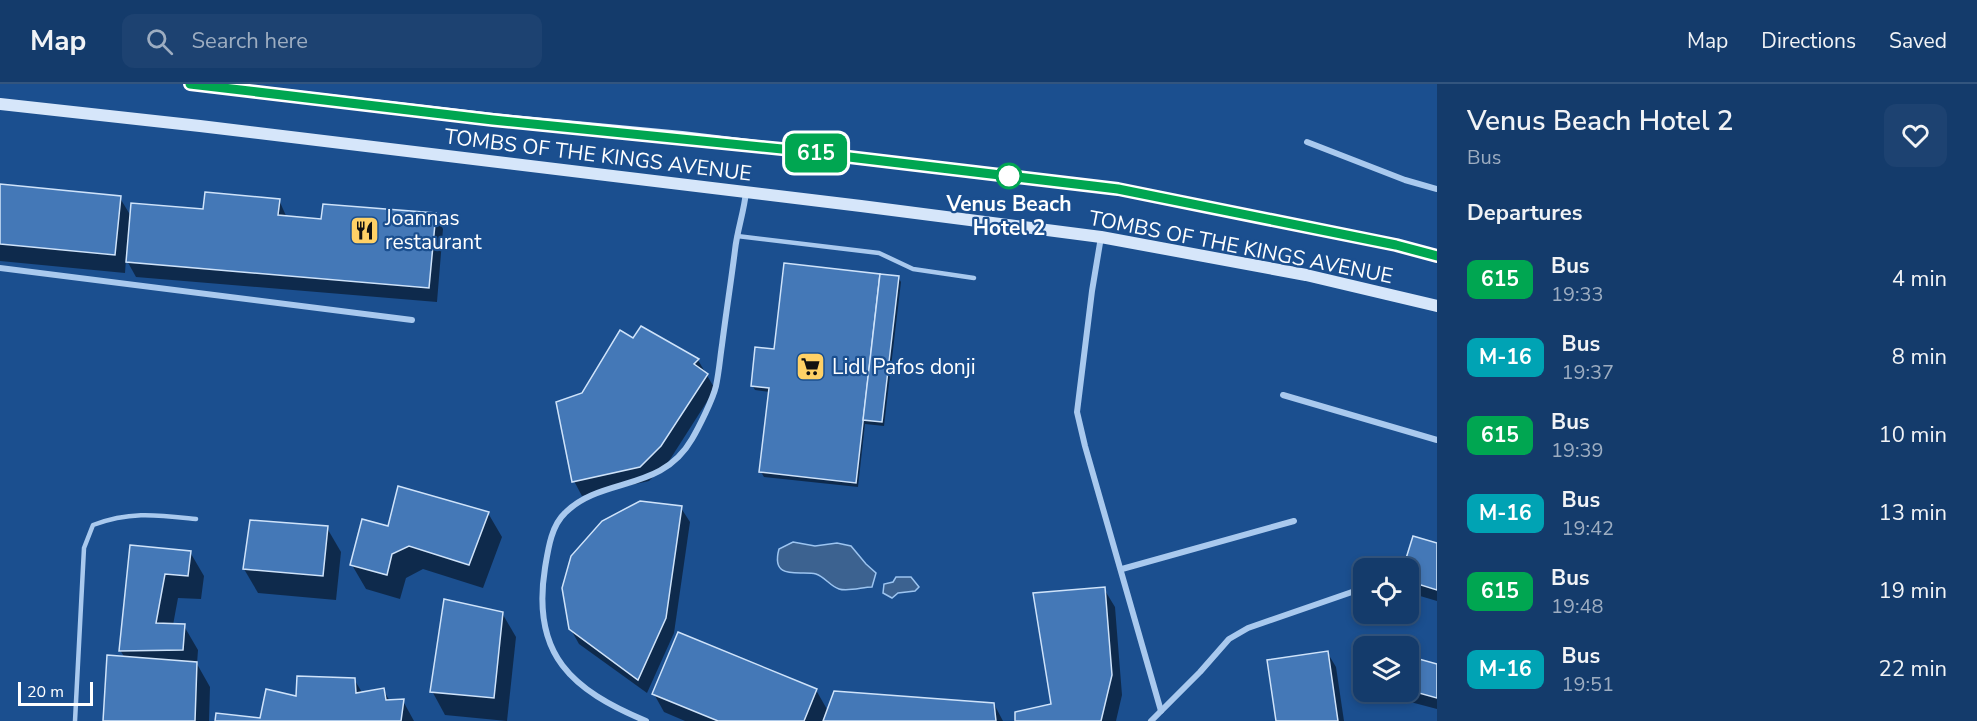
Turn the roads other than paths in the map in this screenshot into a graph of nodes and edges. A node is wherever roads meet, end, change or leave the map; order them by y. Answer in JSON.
{"nodes":[{"id":1,"x":191,"y":84,"type":"edge"},
{"id":2,"x":0,"y":105,"type":"edge"},
{"id":3,"x":1307,"y":142,"type":"dead end"},
{"id":4,"x":1437,"y":189,"type":"edge"},
{"id":5,"x":746,"y":192,"type":"junction"},
{"id":6,"x":737,"y":236,"type":"junction"},
{"id":7,"x":1101,"y":237,"type":"junction"},
{"id":8,"x":1437,"y":256,"type":"edge"},
{"id":9,"x":0,"y":268,"type":"edge"},
{"id":10,"x":974,"y":278,"type":"dead end"},
{"id":11,"x":1437,"y":306,"type":"edge"},
{"id":12,"x":412,"y":320,"type":"dead end"},
{"id":13,"x":1283,"y":395,"type":"dead end"},
{"id":14,"x":1437,"y":440,"type":"edge"},
{"id":15,"x":196,"y":519,"type":"dead end"},
{"id":16,"x":1294,"y":521,"type":"dead end"},
{"id":17,"x":1122,"y":569,"type":"junction"},
{"id":18,"x":1352,"y":592,"type":"dead end"},
{"id":19,"x":1161,"y":711,"type":"junction"},
{"id":20,"x":75,"y":721,"type":"edge"},
{"id":21,"x":646,"y":721,"type":"edge"},
{"id":22,"x":1151,"y":721,"type":"edge"}],
"edges":[{"from":1,"to":8,"type":"main road","name":"TOMBS OF THE KINGS AVENUE"},
{"from":2,"to":5,"type":"main road","name":"TOMBS OF THE KINGS AVENUE"},
{"from":3,"to":4,"type":"street"},
{"from":5,"to":6,"type":"street"},
{"from":5,"to":7,"type":"main road","name":"TOMBS OF THE KINGS AVENUE"},
{"from":6,"to":10,"type":"lane"},
{"from":6,"to":21,"type":"street"},
{"from":7,"to":11,"type":"main road","name":"TOMBS OF THE KINGS AVENUE"},
{"from":7,"to":17,"type":"street"},
{"from":9,"to":12,"type":"street"},
{"from":13,"to":14,"type":"street"},
{"from":15,"to":20,"type":"lane"},
{"from":16,"to":17,"type":"street"},
{"from":17,"to":19,"type":"street"},
{"from":18,"to":19,"type":"street"},
{"from":19,"to":22,"type":"street"}]}
